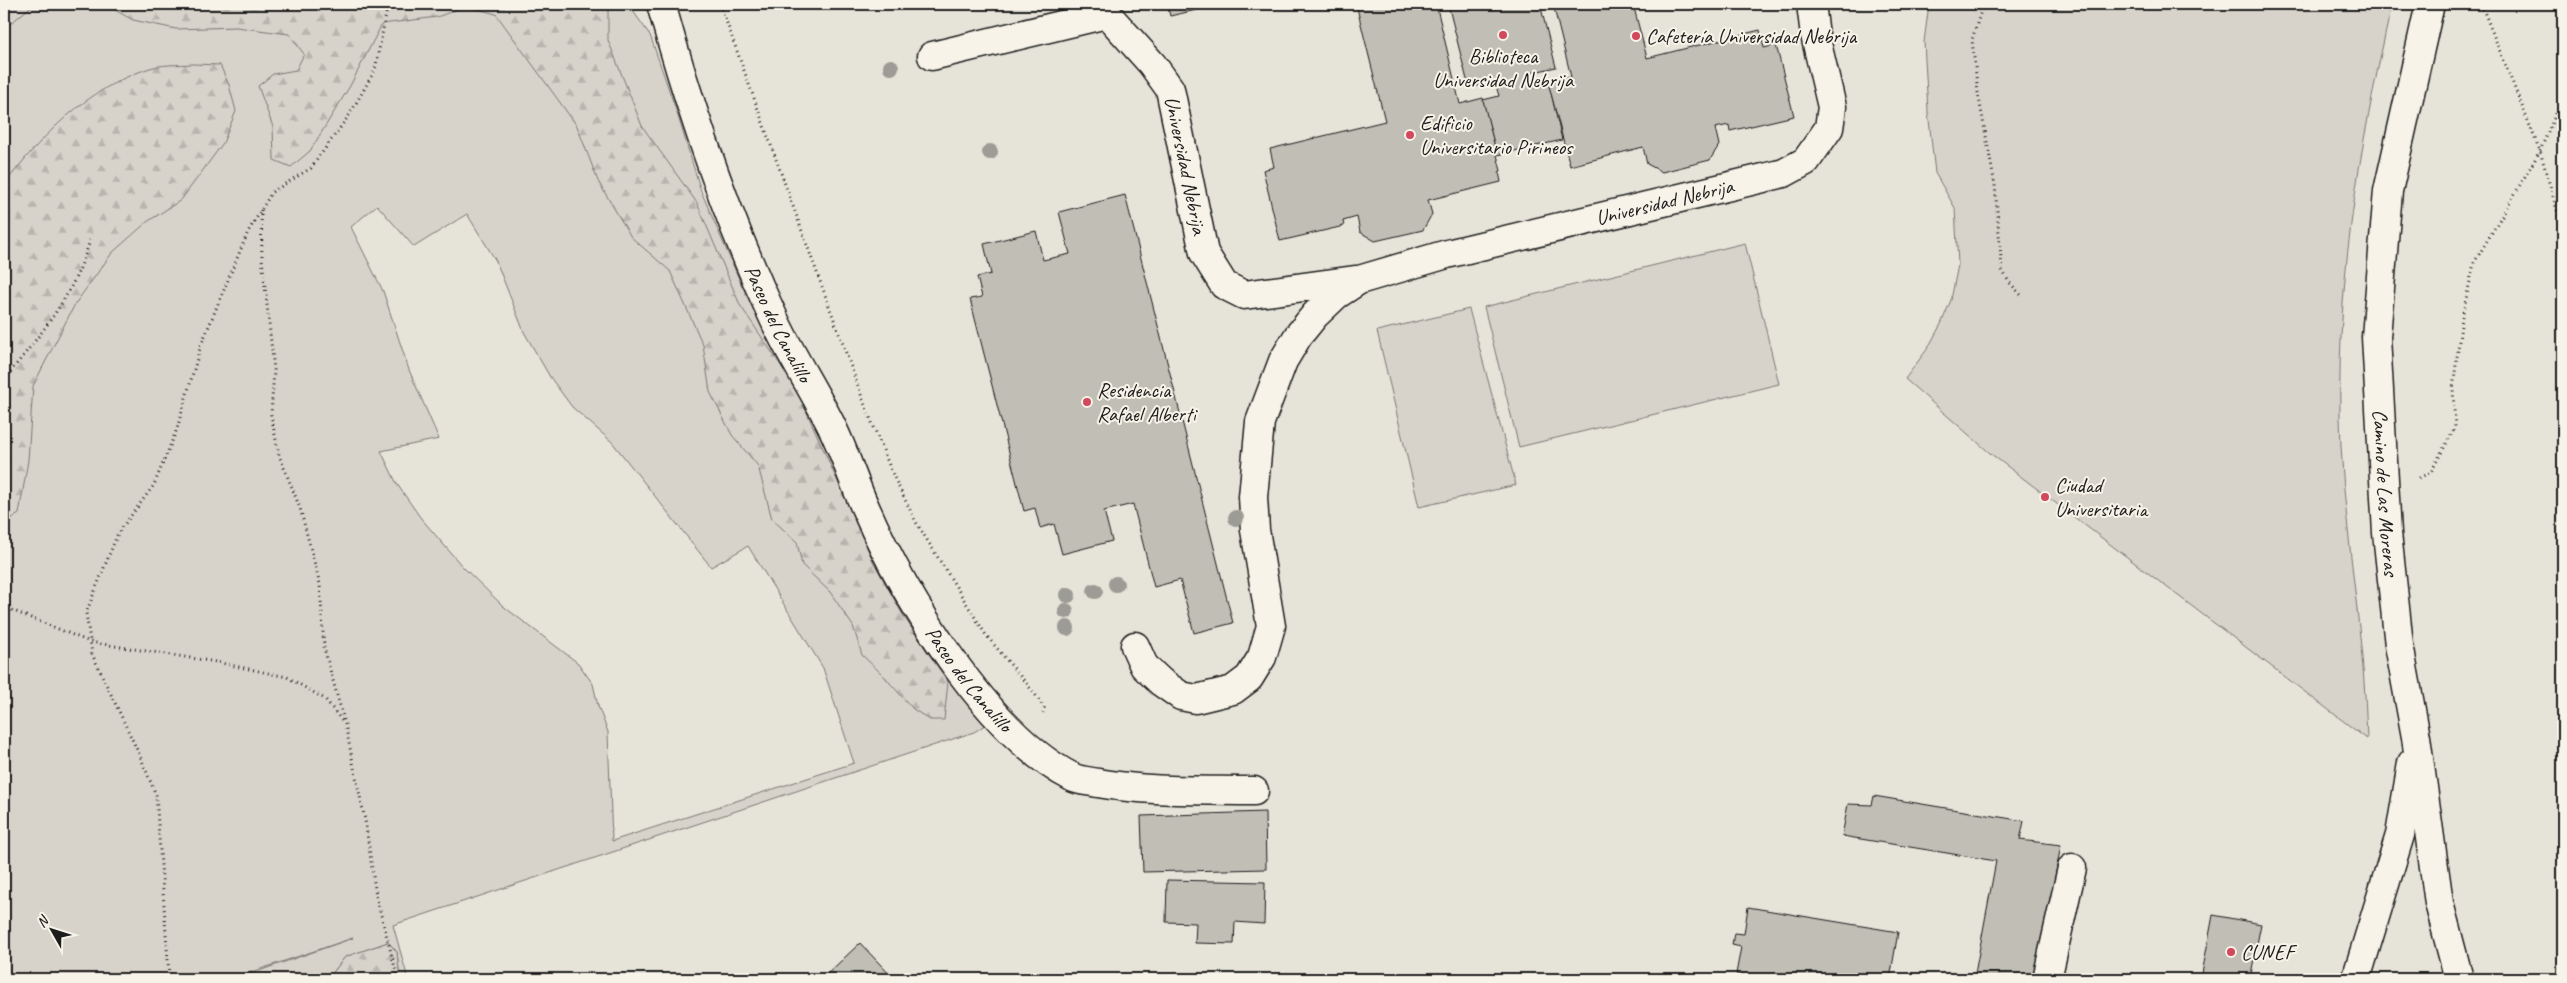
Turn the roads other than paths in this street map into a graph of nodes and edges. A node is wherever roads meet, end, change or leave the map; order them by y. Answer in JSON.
{"nodes":[{"id":1,"x":661,"y":4,"type":"edge"},
{"id":2,"x":1811,"y":4,"type":"edge"},
{"id":3,"x":2430,"y":4,"type":"edge"},
{"id":4,"x":932,"y":56,"type":"dead end"},
{"id":5,"x":1359,"y":280,"type":"junction"},
{"id":6,"x":1134,"y":646,"type":"dead end"},
{"id":7,"x":2416,"y":736,"type":"junction"},
{"id":8,"x":1254,"y":791,"type":"dead end"},
{"id":9,"x":2072,"y":868,"type":"dead end"},
{"id":10,"x":2047,"y":979,"type":"edge"},
{"id":11,"x":2356,"y":979,"type":"edge"},
{"id":12,"x":2459,"y":979,"type":"edge"}],
"edges":[{"from":1,"to":8,"type":"street","name":"Paseo del Canalillo"},
{"from":2,"to":5,"type":"street","name":"Universidad Nebrija"},
{"from":3,"to":7,"type":"street","name":"Camino de Las Moreras"},
{"from":4,"to":5,"type":"street","name":"Universidad Nebrija"},
{"from":5,"to":6,"type":"street","name":"Universidad Nebrija"},
{"from":7,"to":11,"type":"street"},
{"from":7,"to":12,"type":"street","name":"Camino de Las Moreras"},
{"from":9,"to":10,"type":"street"}]}
